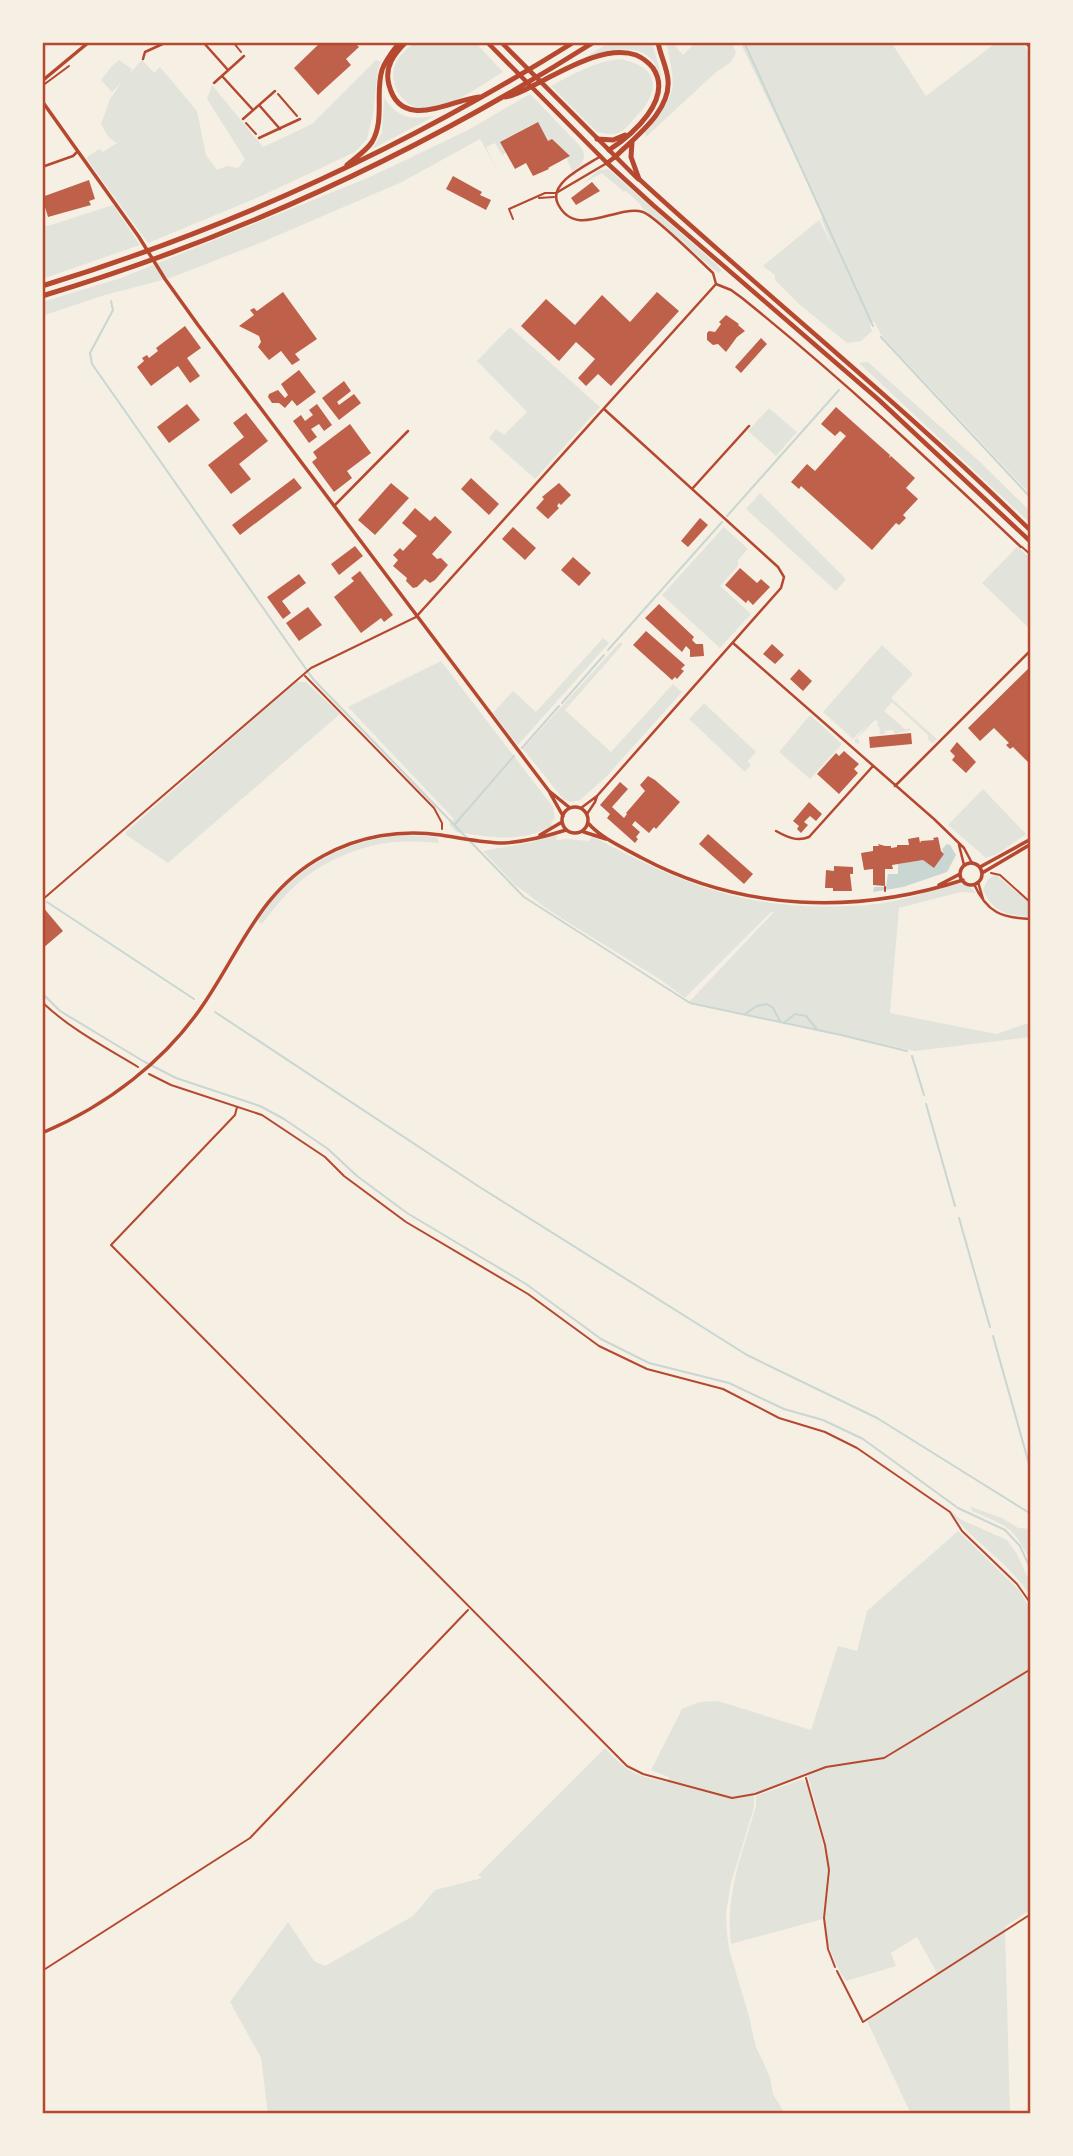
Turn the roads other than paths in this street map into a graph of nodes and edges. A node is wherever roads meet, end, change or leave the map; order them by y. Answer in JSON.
{"nodes":[{"id":1,"x":89,"y":42,"type":"edge"},
{"id":2,"x":167,"y":42,"type":"edge"},
{"id":3,"x":202,"y":42,"type":"edge"},
{"id":4,"x":400,"y":42,"type":"edge"},
{"id":5,"x":407,"y":42,"type":"edge"},
{"id":6,"x":487,"y":42,"type":"edge"},
{"id":7,"x":501,"y":42,"type":"edge"},
{"id":8,"x":574,"y":42,"type":"edge"},
{"id":9,"x":594,"y":42,"type":"edge"},
{"id":10,"x":658,"y":42,"type":"edge"},
{"id":11,"x":244,"y":56,"type":"road end"},
{"id":12,"x":143,"y":59,"type":"dead end"},
{"id":13,"x":228,"y":70,"type":"junction"},
{"id":14,"x":222,"y":76,"type":"junction"},
{"id":15,"x":543,"y":76,"type":"junction"},
{"id":16,"x":42,"y":81,"type":"edge"},
{"id":17,"x":214,"y":83,"type":"dead end"},
{"id":18,"x":275,"y":90,"type":"road end"},
{"id":19,"x":482,"y":97,"type":"junction"},
{"id":20,"x":42,"y":101,"type":"edge"},
{"id":21,"x":259,"y":105,"type":"junction"},
{"id":22,"x":253,"y":110,"type":"junction"},
{"id":23,"x":243,"y":119,"type":"road end"},
{"id":24,"x":300,"y":119,"type":"road end"},
{"id":25,"x":280,"y":129,"type":"junction"},
{"id":26,"x":628,"y":134,"type":"junction"},
{"id":27,"x":259,"y":138,"type":"road end"},
{"id":28,"x":597,"y":139,"type":"junction"},
{"id":29,"x":633,"y":140,"type":"junction"},
{"id":30,"x":609,"y":150,"type":"junction"},
{"id":31,"x":78,"y":151,"type":"junction"},
{"id":32,"x":601,"y":156,"type":"junction"},
{"id":33,"x":615,"y":157,"type":"junction"},
{"id":34,"x":607,"y":163,"type":"junction"},
{"id":35,"x":42,"y":167,"type":"edge"},
{"id":36,"x":341,"y":170,"type":"junction"},
{"id":37,"x":639,"y":179,"type":"junction"},
{"id":38,"x":556,"y":195,"type":"junction"},
{"id":39,"x":513,"y":219,"type":"dead end"},
{"id":40,"x":716,"y":284,"type":"junction"},
{"id":41,"x":42,"y":286,"type":"edge"},
{"id":42,"x":42,"y":296,"type":"edge"},
{"id":43,"x":604,"y":409,"type":"junction"},
{"id":44,"x":749,"y":426,"type":"dead end"},
{"id":45,"x":408,"y":431,"type":"dead end"},
{"id":46,"x":692,"y":489,"type":"junction"},
{"id":47,"x":334,"y":506,"type":"junction"},
{"id":48,"x":1031,"y":531,"type":"edge"},
{"id":49,"x":1031,"y":542,"type":"edge"},
{"id":50,"x":1021,"y":547,"type":"joint"},
{"id":51,"x":1031,"y":555,"type":"edge"},
{"id":52,"x":416,"y":617,"type":"junction"},
{"id":53,"x":733,"y":643,"type":"junction"},
{"id":54,"x":1031,"y":650,"type":"edge"},
{"id":55,"x":873,"y":766,"type":"junction"},
{"id":56,"x":895,"y":786,"type":"junction"},
{"id":57,"x":549,"y":791,"type":"junction"},
{"id":58,"x":597,"y":796,"type":"junction"},
{"id":59,"x":569,"y":808,"type":"junction"},
{"id":60,"x":581,"y":808,"type":"junction"},
{"id":61,"x":587,"y":814,"type":"junction"},
{"id":62,"x":563,"y":816,"type":"junction"},
{"id":63,"x":562,"y":822,"type":"junction"},
{"id":64,"x":588,"y":823,"type":"junction"},
{"id":65,"x":566,"y":830,"type":"junction"},
{"id":66,"x":583,"y":831,"type":"junction"},
{"id":67,"x":776,"y":831,"type":"dead end"},
{"id":68,"x":535,"y":838,"type":"junction"},
{"id":69,"x":608,"y":839,"type":"junction"},
{"id":70,"x":1031,"y":839,"type":"edge"},
{"id":71,"x":958,"y":842,"type":"junction"},
{"id":72,"x":1031,"y":844,"type":"edge"},
{"id":73,"x":972,"y":863,"type":"junction"},
{"id":74,"x":964,"y":865,"type":"junction"},
{"id":75,"x":980,"y":867,"type":"junction"},
{"id":76,"x":982,"y":873,"type":"junction"},
{"id":77,"x":960,"y":874,"type":"junction"},
{"id":78,"x":963,"y":880,"type":"junction"},
{"id":79,"x":976,"y":883,"type":"junction"},
{"id":80,"x":934,"y":887,"type":"junction"},
{"id":81,"x":42,"y":900,"type":"edge"},
{"id":82,"x":1031,"y":919,"type":"edge"},
{"id":83,"x":42,"y":1133,"type":"edge"},
{"id":84,"x":1031,"y":1914,"type":"edge"},
{"id":85,"x":837,"y":1971,"type":"road end"}],
"edges":[{"from":1,"to":16,"type":"street"},
{"from":2,"to":12,"type":"street"},
{"from":3,"to":13,"type":"street"},
{"from":4,"to":36,"type":"highway"},
{"from":5,"to":19,"type":"highway"},
{"from":6,"to":32,"type":"main road"},
{"from":7,"to":28,"type":"main road"},
{"from":8,"to":19,"type":"highway"},
{"from":9,"to":15,"type":"highway"},
{"from":10,"to":29,"type":"highway"},
{"from":11,"to":13,"type":"street"},
{"from":13,"to":14,"type":"street"},
{"from":14,"to":17,"type":"street"},
{"from":14,"to":22,"type":"street"},
{"from":15,"to":26,"type":"highway"},
{"from":15,"to":42,"type":"highway"},
{"from":18,"to":21,"type":"street"},
{"from":19,"to":36,"type":"highway"},
{"from":20,"to":31,"type":"street"},
{"from":21,"to":22,"type":"street"},
{"from":21,"to":25,"type":"street"},
{"from":22,"to":23,"type":"street"},
{"from":24,"to":25,"type":"street"},
{"from":25,"to":27,"type":"street"},
{"from":26,"to":28,"type":"highway"},
{"from":26,"to":30,"type":"highway"},
{"from":28,"to":30,"type":"main road"},
{"from":29,"to":33,"type":"highway"},
{"from":29,"to":37,"type":"highway"},
{"from":30,"to":32,"type":"main road"},
{"from":30,"to":33,"type":"main road"},
{"from":31,"to":35,"type":"street"},
{"from":31,"to":47,"type":"street"},
{"from":32,"to":34,"type":"main road"},
{"from":32,"to":38,"type":"street"},
{"from":33,"to":34,"type":"main road"},
{"from":33,"to":37,"type":"main road"},
{"from":34,"to":38,"type":"street"},
{"from":34,"to":49,"type":"main road"},
{"from":36,"to":41,"type":"highway"},
{"from":37,"to":48,"type":"main road"},
{"from":38,"to":39,"type":"lane"},
{"from":38,"to":40,"type":"street"},
{"from":40,"to":43,"type":"street"},
{"from":40,"to":50,"type":"street"},
{"from":43,"to":46,"type":"street"},
{"from":43,"to":52,"type":"street"},
{"from":44,"to":46,"type":"street"},
{"from":45,"to":47,"type":"street"},
{"from":46,"to":53,"type":"street"},
{"from":47,"to":52,"type":"street"},
{"from":50,"to":51,"type":"lane"},
{"from":52,"to":57,"type":"street"},
{"from":52,"to":81,"type":"lane"},
{"from":53,"to":55,"type":"street"},
{"from":53,"to":58,"type":"street"},
{"from":54,"to":56,"type":"street"},
{"from":55,"to":56,"type":"street"},
{"from":55,"to":67,"type":"street"},
{"from":56,"to":71,"type":"street"},
{"from":57,"to":59,"type":"street"},
{"from":57,"to":62,"type":"street"},
{"from":58,"to":60,"type":"street"},
{"from":58,"to":61,"type":"street"},
{"from":59,"to":60,"type":"street"},
{"from":59,"to":62,"type":"street"},
{"from":60,"to":61,"type":"street"},
{"from":61,"to":64,"type":"street"},
{"from":62,"to":63,"type":"street"},
{"from":63,"to":65,"type":"street"},
{"from":63,"to":68,"type":"street"},
{"from":64,"to":66,"type":"street"},
{"from":64,"to":69,"type":"street"},
{"from":65,"to":66,"type":"street"},
{"from":65,"to":68,"type":"street"},
{"from":66,"to":69,"type":"street"},
{"from":68,"to":83,"type":"street"},
{"from":69,"to":80,"type":"street"},
{"from":70,"to":75,"type":"street"},
{"from":71,"to":73,"type":"street"},
{"from":71,"to":74,"type":"street"},
{"from":72,"to":76,"type":"street"},
{"from":73,"to":74,"type":"street"},
{"from":73,"to":75,"type":"street"},
{"from":74,"to":77,"type":"street"},
{"from":75,"to":76,"type":"street"},
{"from":76,"to":79,"type":"street"},
{"from":77,"to":78,"type":"street"},
{"from":77,"to":80,"type":"street"},
{"from":78,"to":79,"type":"street"},
{"from":78,"to":80,"type":"street"},
{"from":79,"to":82,"type":"street"},
{"from":84,"to":85,"type":"lane"}]}
